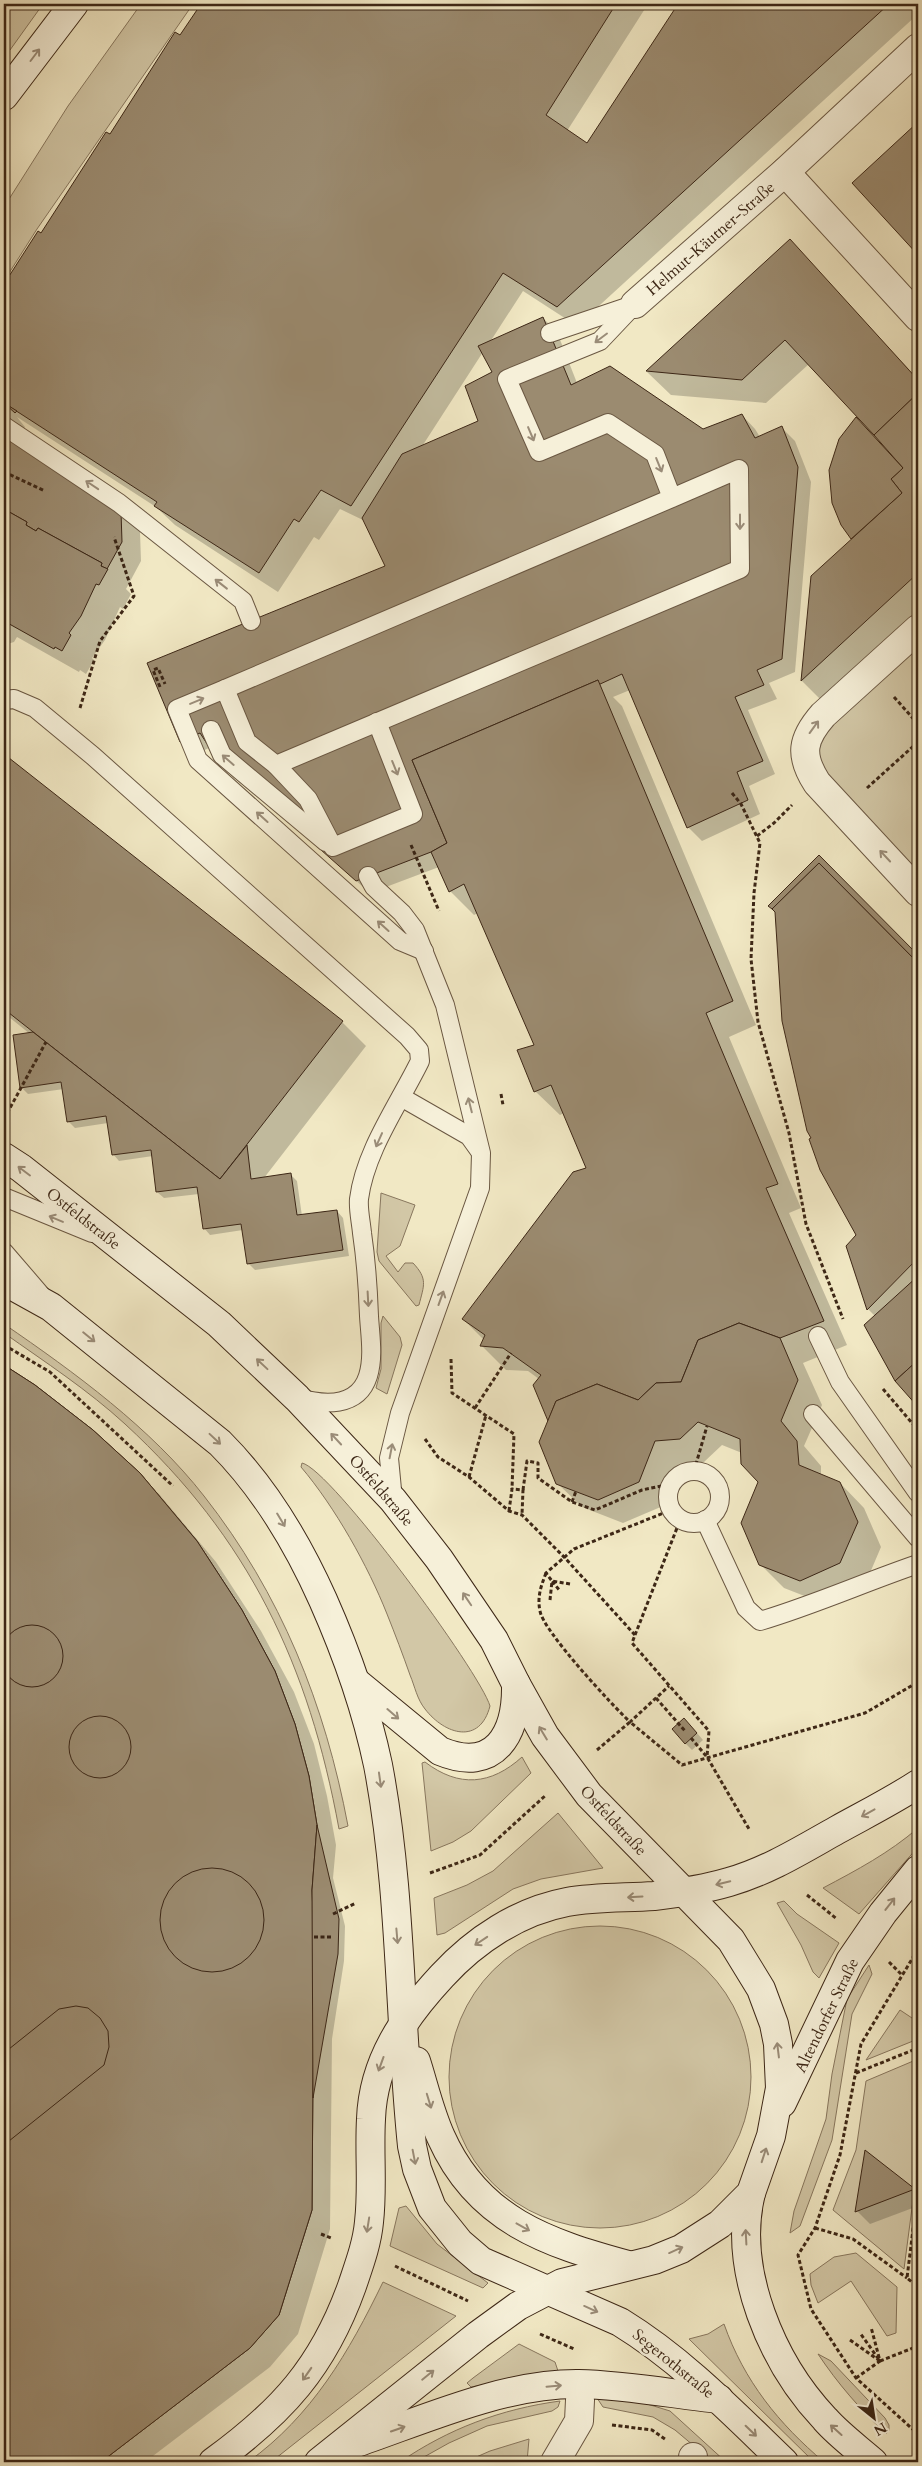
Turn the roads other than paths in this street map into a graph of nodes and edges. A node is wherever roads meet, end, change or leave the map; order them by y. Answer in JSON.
{"nodes":[{"id":1,"x":74,"y":4,"type":"edge"},
{"id":2,"x":918,"y":48,"type":"edge"},
{"id":3,"x":4,"y":95,"type":"edge"},
{"id":4,"x":785,"y":172,"type":"junction"},
{"id":5,"x":635,"y":304,"type":"junction"},
{"id":6,"x":918,"y":317,"type":"edge"},
{"id":7,"x":550,"y":334,"type":"dead end"},
{"id":8,"x":4,"y":426,"type":"edge"},
{"id":9,"x":672,"y":498,"type":"junction"},
{"id":10,"x":251,"y":620,"type":"dead end"},
{"id":11,"x":918,"y":629,"type":"edge"},
{"id":12,"x":225,"y":689,"type":"junction"},
{"id":13,"x":4,"y":700,"type":"edge"},
{"id":14,"x":376,"y":722,"type":"junction"},
{"id":15,"x":210,"y":730,"type":"dead end"},
{"id":16,"x":276,"y":765,"type":"junction"},
{"id":17,"x":332,"y":848,"type":"junction"},
{"id":18,"x":368,"y":876,"type":"dead end"},
{"id":19,"x":918,"y":892,"type":"edge"},
{"id":20,"x":424,"y":951,"type":"junction"},
{"id":21,"x":401,"y":1097,"type":"junction"},
{"id":22,"x":481,"y":1153,"type":"junction"},
{"id":23,"x":4,"y":1157,"type":"edge"},
{"id":24,"x":4,"y":1197,"type":"edge"},
{"id":25,"x":117,"y":1244,"type":"junction"},
{"id":26,"x":4,"y":1252,"type":"edge"},
{"id":27,"x":4,"y":1281,"type":"edge"},
{"id":28,"x":51,"y":1307,"type":"junction"},
{"id":29,"x":818,"y":1336,"type":"dead end"},
{"id":30,"x":297,"y":1398,"type":"junction"},
{"id":31,"x":813,"y":1414,"type":"dead end"},
{"id":32,"x":918,"y":1493,"type":"edge"},
{"id":33,"x":393,"y":1500,"type":"junction"},
{"id":34,"x":705,"y":1520,"type":"junction"},
{"id":35,"x":918,"y":1538,"type":"edge"},
{"id":36,"x":918,"y":1564,"type":"edge"},
{"id":37,"x":356,"y":1682,"type":"junction"},
{"id":38,"x":516,"y":1684,"type":"junction"},
{"id":39,"x":918,"y":1784,"type":"edge"},
{"id":40,"x":918,"y":1870,"type":"edge"},
{"id":41,"x":683,"y":1892,"type":"junction"},
{"id":42,"x":404,"y":2021,"type":"junction"},
{"id":43,"x":776,"y":2116,"type":"junction"},
{"id":44,"x":751,"y":2193,"type":"junction"},
{"id":45,"x":630,"y":2266,"type":"junction"},
{"id":46,"x":546,"y":2290,"type":"junction"},
{"id":47,"x":719,"y":2399,"type":"junction"},
{"id":48,"x":580,"y":2411,"type":"road end"},
{"id":49,"x":327,"y":2456,"type":"edge"},
{"id":50,"x":213,"y":2462,"type":"edge"},
{"id":51,"x":555,"y":2462,"type":"edge"},
{"id":52,"x":784,"y":2462,"type":"edge"},
{"id":53,"x":873,"y":2462,"type":"edge"}],
"edges":[{"from":3,"to":1,"type":"main road","one_way":true},
{"from":2,"to":4,"type":"main road","name":"Helmut-Käutner-Straße"},
{"from":4,"to":5,"type":"main road","name":"Helmut-Käutner-Straße"},
{"from":4,"to":6,"type":"main road","name":"Helmut-Käutner-Straße"},
{"from":5,"to":7,"type":"lane"},
{"from":5,"to":9,"type":"lane","one_way":true},
{"from":10,"to":8,"type":"lane","one_way":true},
{"from":9,"to":12,"type":"lane"},
{"from":9,"to":14,"type":"lane","one_way":true},
{"from":19,"to":11,"type":"main road","one_way":true},
{"from":12,"to":16,"type":"lane"},
{"from":20,"to":12,"type":"lane","one_way":true},
{"from":13,"to":21,"type":"lane"},
{"from":14,"to":16,"type":"lane"},
{"from":14,"to":17,"type":"lane","one_way":true},
{"from":17,"to":15,"type":"lane","one_way":true},
{"from":16,"to":17,"type":"lane"},
{"from":18,"to":20,"type":"lane"},
{"from":22,"to":20,"type":"lane","one_way":true},
{"from":21,"to":22,"type":"lane"},
{"from":21,"to":30,"type":"lane","one_way":true},
{"from":33,"to":22,"type":"lane","one_way":true},
{"from":25,"to":23,"type":"main road","name":"Ostfeldstraße","one_way":true},
{"from":25,"to":24,"type":"lane","one_way":true},
{"from":30,"to":25,"type":"main road","name":"Ostfeldstraße","one_way":true},
{"from":26,"to":28,"type":"lane"},
{"from":27,"to":28,"type":"main road"},
{"from":28,"to":37,"type":"main road","one_way":true},
{"from":29,"to":32,"type":"lane"},
{"from":33,"to":30,"type":"main road","name":"Ostfeldstraße","one_way":true},
{"from":31,"to":35,"type":"lane"},
{"from":38,"to":33,"type":"main road","name":"Ostfeldstraße","one_way":true},
{"from":34,"to":34,"type":"lane"},
{"from":34,"to":36,"type":"lane"},
{"from":37,"to":38,"type":"main road","one_way":true},
{"from":37,"to":42,"type":"main road","one_way":true},
{"from":41,"to":38,"type":"main road","name":"Ostfeldstraße","one_way":true},
{"from":39,"to":41,"type":"main road","one_way":true},
{"from":43,"to":40,"type":"main road","name":"Altendorfer Straße","one_way":true},
{"from":41,"to":42,"type":"main road","one_way":true},
{"from":43,"to":41,"type":"main road","name":"Ostfeldstraße","one_way":true},
{"from":42,"to":45,"type":"main road","one_way":true},
{"from":42,"to":46,"type":"main road","name":"Segerothstraße","one_way":true},
{"from":42,"to":50,"type":"main road","one_way":true},
{"from":44,"to":43,"type":"main road","one_way":true},
{"from":45,"to":44,"type":"main road","one_way":true},
{"from":53,"to":44,"type":"main road","one_way":true},
{"from":45,"to":46,"type":"main road"},
{"from":46,"to":47,"type":"main road","name":"Segerothstraße","one_way":true},
{"from":49,"to":46,"type":"main road","one_way":true},
{"from":49,"to":47,"type":"main road","one_way":true},
{"from":47,"to":52,"type":"main road","name":"Segerothstraße","one_way":true},
{"from":48,"to":51,"type":"main road"}]}
